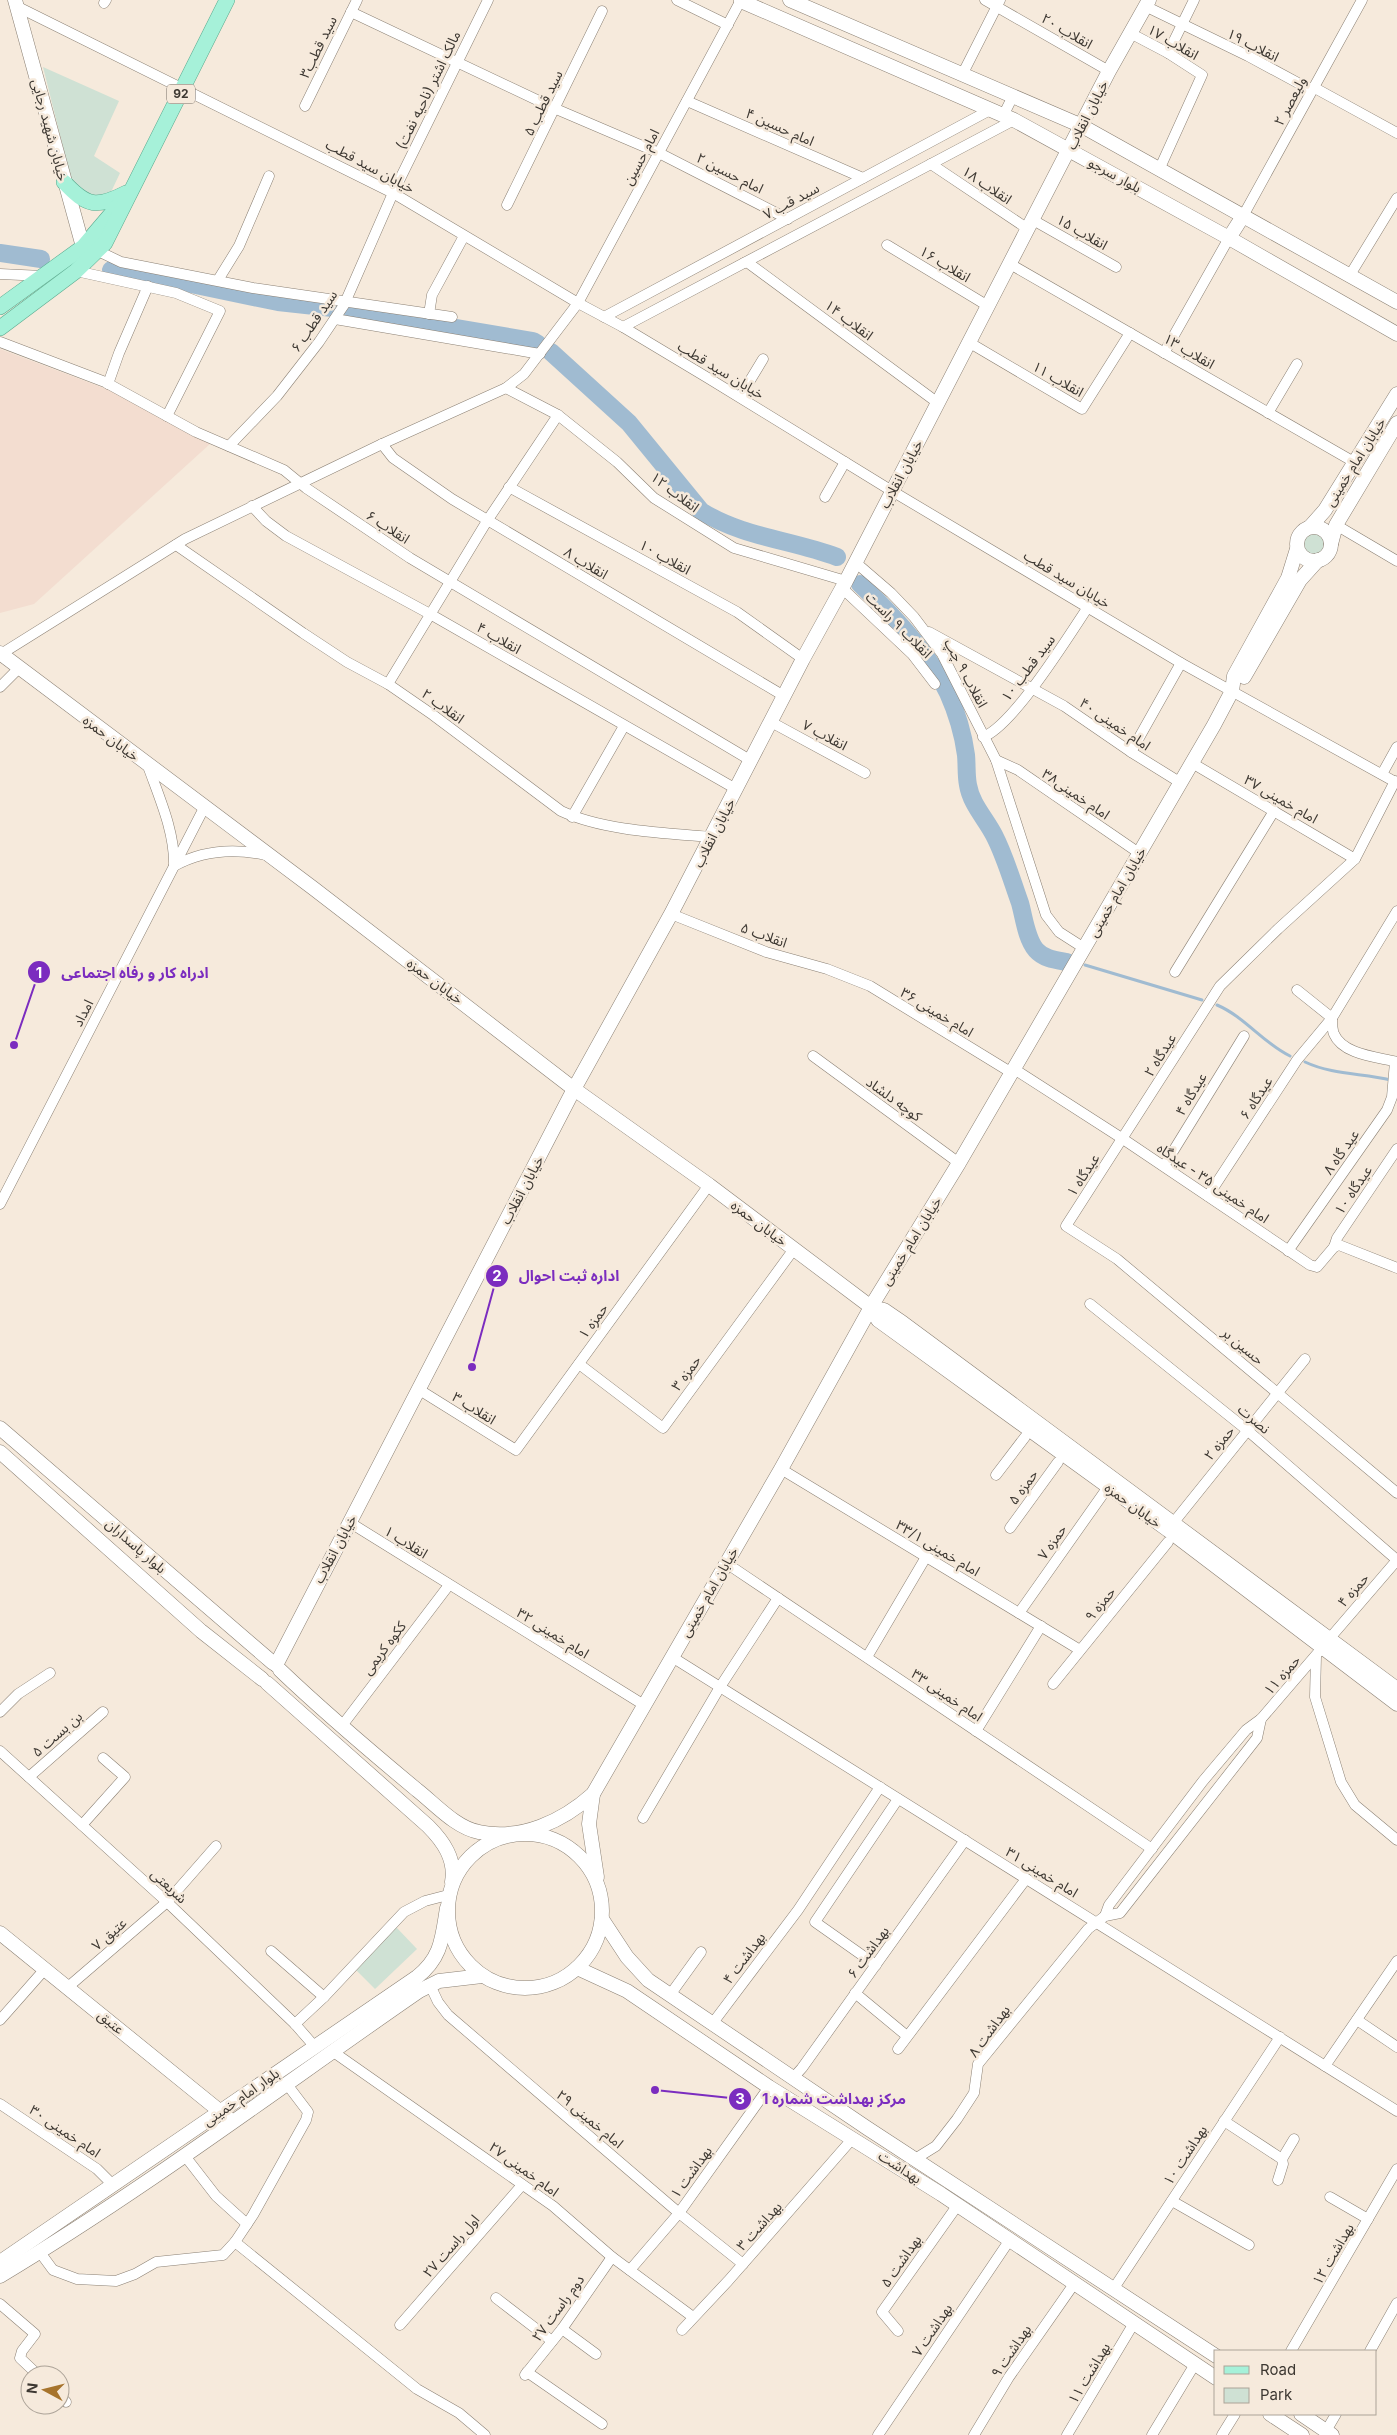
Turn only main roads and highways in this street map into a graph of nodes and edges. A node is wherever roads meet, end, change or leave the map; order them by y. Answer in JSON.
{"nodes":[{"id":1,"x":228,"y":0,"type":"edge"},
{"id":2,"x":741,"y":0,"type":"edge"},
{"id":3,"x":790,"y":0,"type":"edge"},
{"id":4,"x":16,"y":3,"type":"edge"},
{"id":5,"x":1147,"y":3,"type":"edge"},
{"id":6,"x":1082,"y":126,"type":"junction"},
{"id":7,"x":1069,"y":150,"type":"junction"},
{"id":8,"x":64,"y":182,"type":"junction"},
{"id":9,"x":134,"y":188,"type":"junction"},
{"id":10,"x":1243,"y":216,"type":"junction"},
{"id":11,"x":1229,"y":238,"type":"junction"},
{"id":12,"x":90,"y":252,"type":"junction"},
{"id":13,"x":1397,"y":302,"type":"edge"},
{"id":14,"x":0,"y":307,"type":"edge"},
{"id":15,"x":0,"y":328,"type":"edge"},
{"id":16,"x":1397,"y":334,"type":"edge"},
{"id":17,"x":1397,"y":394,"type":"edge"},
{"id":18,"x":1397,"y":423,"type":"edge"},
{"id":19,"x":1310,"y":527,"type":"junction"},
{"id":20,"x":1331,"y":544,"type":"junction"},
{"id":21,"x":1297,"y":549,"type":"junction"},
{"id":22,"x":1318,"y":560,"type":"junction"},
{"id":23,"x":1,"y":654,"type":"edge"},
{"id":24,"x":1232,"y":690,"type":"junction"},
{"id":25,"x":574,"y":1089,"type":"junction"},
{"id":26,"x":871,"y":1307,"type":"junction"},
{"id":27,"x":0,"y":1428,"type":"edge"},
{"id":28,"x":0,"y":1452,"type":"edge"},
{"id":29,"x":1170,"y":1531,"type":"junction"},
{"id":30,"x":1323,"y":1647,"type":"junction"},
{"id":31,"x":276,"y":1666,"type":"junction"},
{"id":32,"x":264,"y":1681,"type":"junction"},
{"id":33,"x":1397,"y":1689,"type":"edge"},
{"id":34,"x":1397,"y":1704,"type":"edge"},
{"id":35,"x":593,"y":1794,"type":"junction"},
{"id":36,"x":516,"y":1833,"type":"junction"},
{"id":37,"x":600,"y":1892,"type":"junction"},
{"id":38,"x":449,"y":1895,"type":"junction"},
{"id":39,"x":602,"y":1919,"type":"junction"},
{"id":40,"x":0,"y":1934,"type":"edge"},
{"id":41,"x":577,"y":1968,"type":"junction"},
{"id":42,"x":482,"y":1976,"type":"junction"},
{"id":43,"x":708,"y":2021,"type":"junction"},
{"id":44,"x":694,"y":2036,"type":"junction"},
{"id":45,"x":222,"y":2111,"type":"junction"},
{"id":46,"x":231,"y":2122,"type":"junction"},
{"id":47,"x":867,"y":2128,"type":"junction"},
{"id":48,"x":855,"y":2139,"type":"junction"},
{"id":49,"x":2,"y":2258,"type":"edge"},
{"id":50,"x":0,"y":2276,"type":"edge"},
{"id":51,"x":1214,"y":2355,"type":"edge"},
{"id":52,"x":1214,"y":2377,"type":"edge"},
{"id":53,"x":1272,"y":2415,"type":"edge"},
{"id":54,"x":1302,"y":2415,"type":"edge"},
{"id":55,"x":1329,"y":2433,"type":"edge"},
{"id":56,"x":1302,"y":2435,"type":"edge"}],
"edges":[{"from":1,"to":9,"type":"main road","number":"92"},
{"from":2,"to":7,"type":"main road","name":"بلوار سرجو"},
{"from":3,"to":6,"type":"main road","name":"بلوار سرجو"},
{"from":4,"to":8,"type":"main road","name":"خیابان شهید رجایی"},
{"from":5,"to":6,"type":"main road","name":"خیابان انقلاب"},
{"from":6,"to":7,"type":"main road","name":"خیابان انقلاب"},
{"from":6,"to":10,"type":"main road","name":"بلوار سرجو"},
{"from":7,"to":11,"type":"main road","name":"بلوار سرجو"},
{"from":7,"to":25,"type":"main road","name":"خیابان انقلاب"},
{"from":8,"to":9,"type":"main road"},
{"from":8,"to":12,"type":"main road","name":"خیابان شهید رجایی"},
{"from":9,"to":12,"type":"main road","number":"92"},
{"from":10,"to":11,"type":"main road"},
{"from":10,"to":13,"type":"main road","name":"بلوار سرجو"},
{"from":11,"to":16,"type":"main road","name":"بلوار سرجو"},
{"from":12,"to":14,"type":"main road","number":"92"},
{"from":12,"to":15,"type":"main road","number":"92"},
{"from":17,"to":19,"type":"main road","name":"خیابان امام خمینی"},
{"from":18,"to":20,"type":"main road","name":"خیابان امام خمینی"},
{"from":19,"to":20,"type":"main road"},
{"from":19,"to":21,"type":"main road"},
{"from":20,"to":22,"type":"main road"},
{"from":21,"to":22,"type":"main road"},
{"from":21,"to":24,"type":"main road","name":"خیابان امام خمینی"},
{"from":22,"to":24,"type":"main road","name":"خیابان امام خمینی"},
{"from":23,"to":25,"type":"main road","name":"خیابان حمزه"},
{"from":24,"to":26,"type":"main road","name":"خیابان امام خمینی"},
{"from":25,"to":26,"type":"main road","name":"خیابان حمزه"},
{"from":25,"to":31,"type":"main road","name":"خیابان انقلاب"},
{"from":26,"to":29,"type":"main road","name":"خیابان حمزه"},
{"from":26,"to":29,"type":"main road","name":"خیابان حمزه"},
{"from":26,"to":35,"type":"main road","name":"خیابان امام خمینی"},
{"from":27,"to":31,"type":"main road","name":"بلوار پاسداران"},
{"from":28,"to":32,"type":"main road","name":"بلوار پاسداران"},
{"from":29,"to":30,"type":"main road","name":"خیابان حمزه"},
{"from":30,"to":33,"type":"main road","name":"خیابان حمزه"},
{"from":30,"to":34,"type":"main road","name":"خیابان حمزه"},
{"from":31,"to":32,"type":"main road","name":"خیابان انقلاب"},
{"from":31,"to":36,"type":"main road","name":"بلوار پاسداران"},
{"from":32,"to":38,"type":"main road","name":"بلوار پاسداران"},
{"from":35,"to":36,"type":"main road"},
{"from":35,"to":37,"type":"main road"},
{"from":36,"to":37,"type":"main road"},
{"from":36,"to":38,"type":"main road"},
{"from":37,"to":39,"type":"main road"},
{"from":38,"to":42,"type":"main road"},
{"from":38,"to":45,"type":"main road","name":"بلوار امام خمینی"},
{"from":39,"to":41,"type":"main road"},
{"from":39,"to":43,"type":"main road","name":"بهداشت"},
{"from":40,"to":45,"type":"main road","name":"عتیق"},
{"from":41,"to":42,"type":"main road"},
{"from":41,"to":44,"type":"main road","name":"بهداشت"},
{"from":42,"to":46,"type":"main road","name":"بلوار امام خمینی"},
{"from":43,"to":44,"type":"main road"},
{"from":43,"to":47,"type":"main road","name":"بهداشت"},
{"from":44,"to":48,"type":"main road","name":"بهداشت"},
{"from":45,"to":46,"type":"main road","name":"عتیق"},
{"from":45,"to":49,"type":"main road","name":"بلوار امام خمینی"},
{"from":46,"to":50,"type":"main road","name":"بلوار امام خمینی"},
{"from":47,"to":48,"type":"main road"},
{"from":47,"to":51,"type":"main road","name":"بهداشت"},
{"from":48,"to":52,"type":"main road","name":"بهداشت"},
{"from":53,"to":56,"type":"main road"},
{"from":54,"to":55,"type":"main road"}]}
